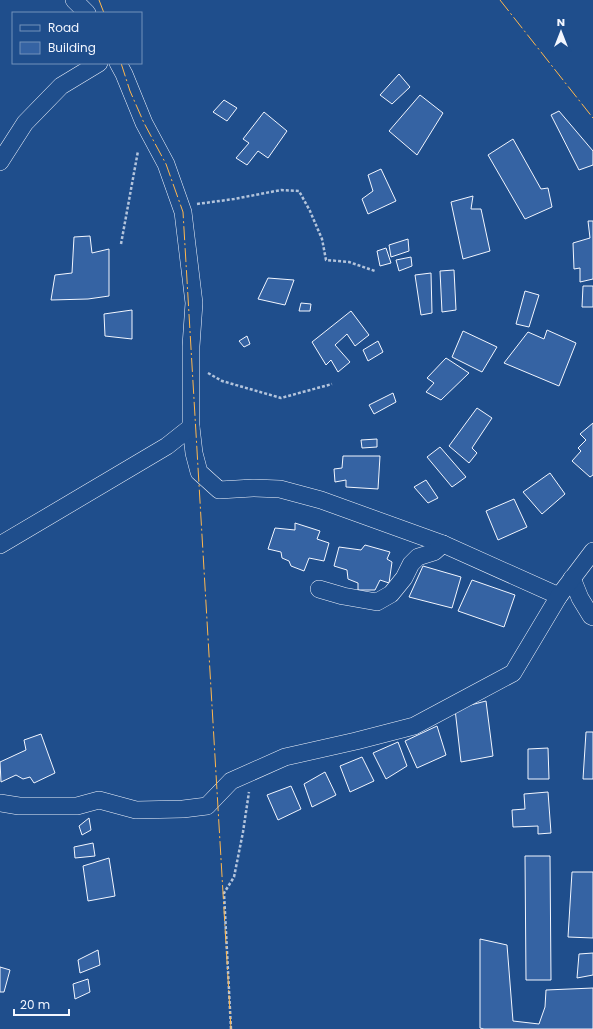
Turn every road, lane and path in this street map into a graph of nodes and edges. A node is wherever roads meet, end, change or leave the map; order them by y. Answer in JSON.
{"nodes":[{"id":1,"x":74,"y":0,"type":"edge"},
{"id":2,"x":86,"y":12,"type":"edge"},
{"id":3,"x":97,"y":64,"type":"edge"},
{"id":4,"x":119,"y":64,"type":"edge"},
{"id":5,"x":144,"y":123,"type":"junction"},
{"id":6,"x":0,"y":162,"type":"edge"},
{"id":7,"x":181,"y":206,"type":"junction"},
{"id":8,"x":121,"y":244,"type":"dead end"},
{"id":9,"x":375,"y":271,"type":"dead end"},
{"id":10,"x":191,"y":365,"type":"junction"},
{"id":11,"x":332,"y":384,"type":"dead end"},
{"id":12,"x":192,"y":427,"type":"junction"},
{"id":13,"x":443,"y":544,"type":"junction"},
{"id":14,"x":0,"y":545,"type":"edge"},
{"id":15,"x":593,"y":552,"type":"edge"},
{"id":16,"x":572,"y":578,"type":"junction"},
{"id":17,"x":319,"y":589,"type":"dead end"},
{"id":18,"x":559,"y":596,"type":"junction"},
{"id":19,"x":593,"y":617,"type":"edge"},
{"id":20,"x":254,"y":771,"type":"junction"},
{"id":21,"x":0,"y":803,"type":"edge"},
{"id":22,"x":231,"y":1029,"type":"edge"}],
"edges":[{"from":1,"to":2,"type":"street"},
{"from":3,"to":6,"type":"street"},
{"from":4,"to":5,"type":"street"},
{"from":5,"to":7,"type":"street"},
{"from":5,"to":8,"type":"path"},
{"from":7,"to":9,"type":"path"},
{"from":7,"to":10,"type":"street"},
{"from":10,"to":11,"type":"path"},
{"from":10,"to":12,"type":"street"},
{"from":12,"to":13,"type":"street"},
{"from":12,"to":14,"type":"street"},
{"from":13,"to":17,"type":"street"},
{"from":13,"to":18,"type":"street"},
{"from":15,"to":16,"type":"street"},
{"from":16,"to":18,"type":"street"},
{"from":16,"to":19,"type":"street"},
{"from":18,"to":20,"type":"street"},
{"from":20,"to":21,"type":"street"},
{"from":20,"to":22,"type":"path"}]}
